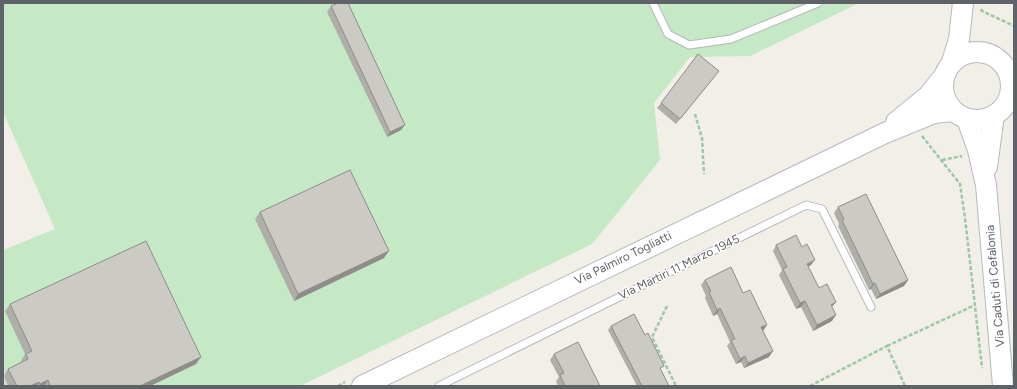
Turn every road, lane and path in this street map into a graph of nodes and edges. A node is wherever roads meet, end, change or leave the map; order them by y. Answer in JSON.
{"nodes":[{"id":1,"x":653,"y":3,"type":"edge"},
{"id":2,"x":818,"y":3,"type":"edge"},
{"id":3,"x":964,"y":3,"type":"edge"},
{"id":4,"x":981,"y":3,"type":"edge"},
{"id":5,"x":1014,"y":26,"type":"edge"},
{"id":6,"x":999,"y":54,"type":"edge"},
{"id":7,"x":948,"y":69,"type":"junction"},
{"id":8,"x":1012,"y":93,"type":"edge"},
{"id":9,"x":695,"y":114,"type":"edge"},
{"id":10,"x":960,"y":115,"type":"junction"},
{"id":11,"x":994,"y":115,"type":"junction"},
{"id":12,"x":885,"y":133,"type":"junction"},
{"id":13,"x":942,"y":160,"type":"dead end"},
{"id":14,"x":704,"y":174,"type":"dead end"},
{"id":15,"x":986,"y":185,"type":"junction"},
{"id":16,"x":975,"y":304,"type":"junction"},
{"id":17,"x":667,"y":306,"type":"dead end"},
{"id":18,"x":871,"y":307,"type":"dead end"},
{"id":19,"x":887,"y":346,"type":"junction"},
{"id":20,"x":982,"y":371,"type":"dead end"},
{"id":21,"x":362,"y":386,"type":"edge"},
{"id":22,"x":439,"y":386,"type":"edge"},
{"id":23,"x":676,"y":386,"type":"edge"},
{"id":24,"x":810,"y":386,"type":"edge"},
{"id":25,"x":905,"y":386,"type":"edge"},
{"id":26,"x":1003,"y":386,"type":"edge"}],
"edges":[{"from":1,"to":2,"type":"lane"},
{"from":3,"to":6,"type":"street"},
{"from":3,"to":7,"type":"street"},
{"from":4,"to":5,"type":"path"},
{"from":6,"to":7,"type":"street","name":"Via Palmiro Togliatti"},
{"from":6,"to":8,"type":"street"},
{"from":7,"to":10,"type":"street"},
{"from":7,"to":12,"type":"street","name":"Via Palmiro Togliatti"},
{"from":8,"to":11,"type":"street"},
{"from":9,"to":14,"type":"path"},
{"from":10,"to":11,"type":"street","name":"Via Palmiro Togliatti"},
{"from":10,"to":12,"type":"street","name":"Via Palmiro Togliatti"},
{"from":10,"to":15,"type":"street","name":"Via Caduti di Cefalonia"},
{"from":11,"to":15,"type":"street","name":"Via Caduti di Cefalonia"},
{"from":12,"to":21,"type":"street","name":"Via Palmiro Togliatti"},
{"from":13,"to":16,"type":"path"},
{"from":15,"to":26,"type":"street","name":"Via Caduti di Cefalonia"},
{"from":16,"to":19,"type":"path"},
{"from":16,"to":20,"type":"path"},
{"from":17,"to":23,"type":"path"},
{"from":18,"to":22,"type":"lane","name":"Via Martiri 11 Marzo 1945"},
{"from":19,"to":24,"type":"path"},
{"from":19,"to":25,"type":"path"}]}
